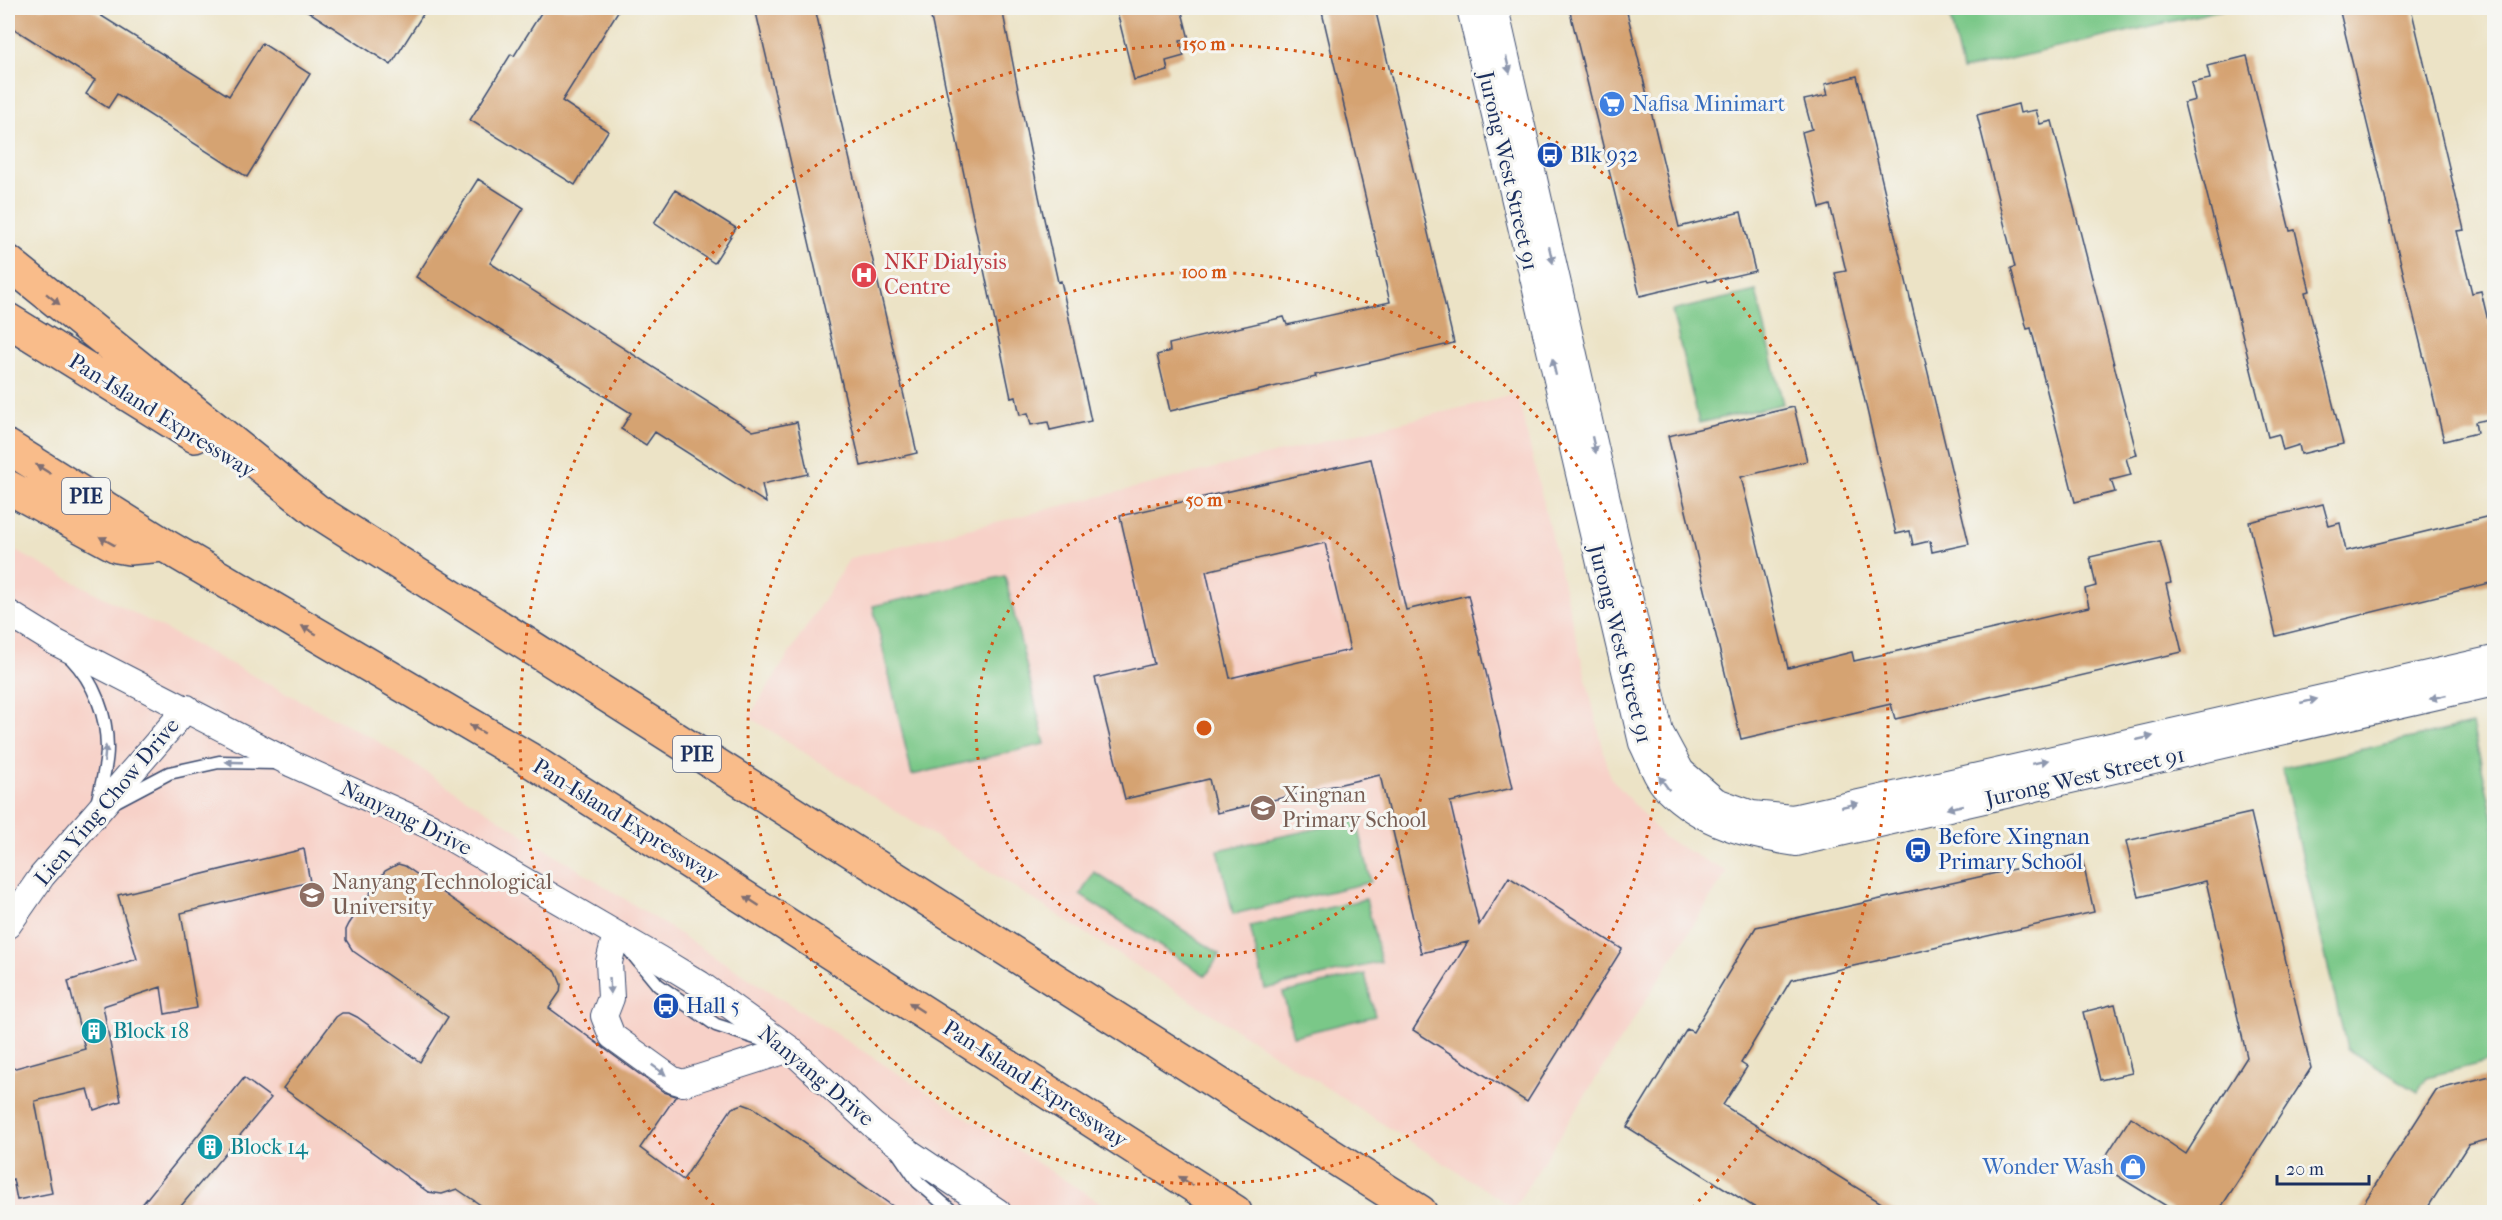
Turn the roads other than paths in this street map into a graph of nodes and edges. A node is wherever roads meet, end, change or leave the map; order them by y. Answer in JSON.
{"nodes":[{"id":1,"x":1470,"y":8,"type":"edge"},
{"id":2,"x":1495,"y":8,"type":"edge"},
{"id":3,"x":8,"y":262,"type":"edge"},
{"id":4,"x":8,"y":320,"type":"edge"},
{"id":5,"x":8,"y":447,"type":"edge"},
{"id":6,"x":8,"y":487,"type":"edge"},
{"id":7,"x":317,"y":511,"type":"junction"},
{"id":8,"x":164,"y":545,"type":"junction"},
{"id":9,"x":8,"y":613,"type":"edge"},
{"id":10,"x":55,"y":642,"type":"junction"},
{"id":11,"x":2494,"y":659,"type":"edge"},
{"id":12,"x":2494,"y":683,"type":"edge"},
{"id":13,"x":186,"y":708,"type":"junction"},
{"id":14,"x":292,"y":764,"type":"junction"},
{"id":15,"x":96,"y":812,"type":"junction"},
{"id":16,"x":8,"y":925,"type":"edge"},
{"id":17,"x":616,"y":934,"type":"junction"},
{"id":18,"x":789,"y":1049,"type":"junction"},
{"id":19,"x":886,"y":1134,"type":"junction"},
{"id":20,"x":953,"y":1212,"type":"edge"},
{"id":21,"x":998,"y":1212,"type":"edge"},
{"id":22,"x":1235,"y":1212,"type":"edge"},
{"id":23,"x":1410,"y":1212,"type":"edge"},
{"id":24,"x":1420,"y":1212,"type":"edge"}],
"edges":[{"from":12,"to":1,"type":"street","name":"Jurong West Street 91","one_way":true},
{"from":2,"to":11,"type":"street","name":"Jurong West Street 91","one_way":true},
{"from":3,"to":7,"type":"highway","one_way":true},
{"from":4,"to":7,"type":"highway","name":"Pan-Island Expressway","number":"PIE"},
{"from":8,"to":5,"type":"highway","name":"Pan-Island Expressway","number":"PIE","one_way":true},
{"from":8,"to":6,"type":"highway","one_way":true},
{"from":7,"to":23,"type":"highway","name":"Pan-Island Expressway","number":"PIE"},
{"from":7,"to":24,"type":"highway","name":"Pan-Island Expressway","number":"PIE"},
{"from":22,"to":8,"type":"highway","name":"Pan-Island Expressway","number":"PIE","one_way":true},
{"from":9,"to":10,"type":"street","name":"Nanyang Drive"},
{"from":10,"to":13,"type":"street","name":"Nanyang Drive"},
{"from":15,"to":10,"type":"lane","one_way":true},
{"from":13,"to":14,"type":"street","name":"Nanyang Drive"},
{"from":13,"to":15,"type":"street","name":"Lien Ying Chow Drive"},
{"from":14,"to":15,"type":"lane","one_way":true},
{"from":14,"to":17,"type":"street","name":"Nanyang Drive"},
{"from":15,"to":16,"type":"street","name":"Lien Ying Chow Drive"},
{"from":17,"to":18,"type":"street","name":"Nanyang Drive"},
{"from":17,"to":18,"type":"street","one_way":true},
{"from":18,"to":19,"type":"street","name":"Nanyang Drive"},
{"from":19,"to":20,"type":"lane"},
{"from":19,"to":21,"type":"street","name":"Nanyang Drive"}]}
